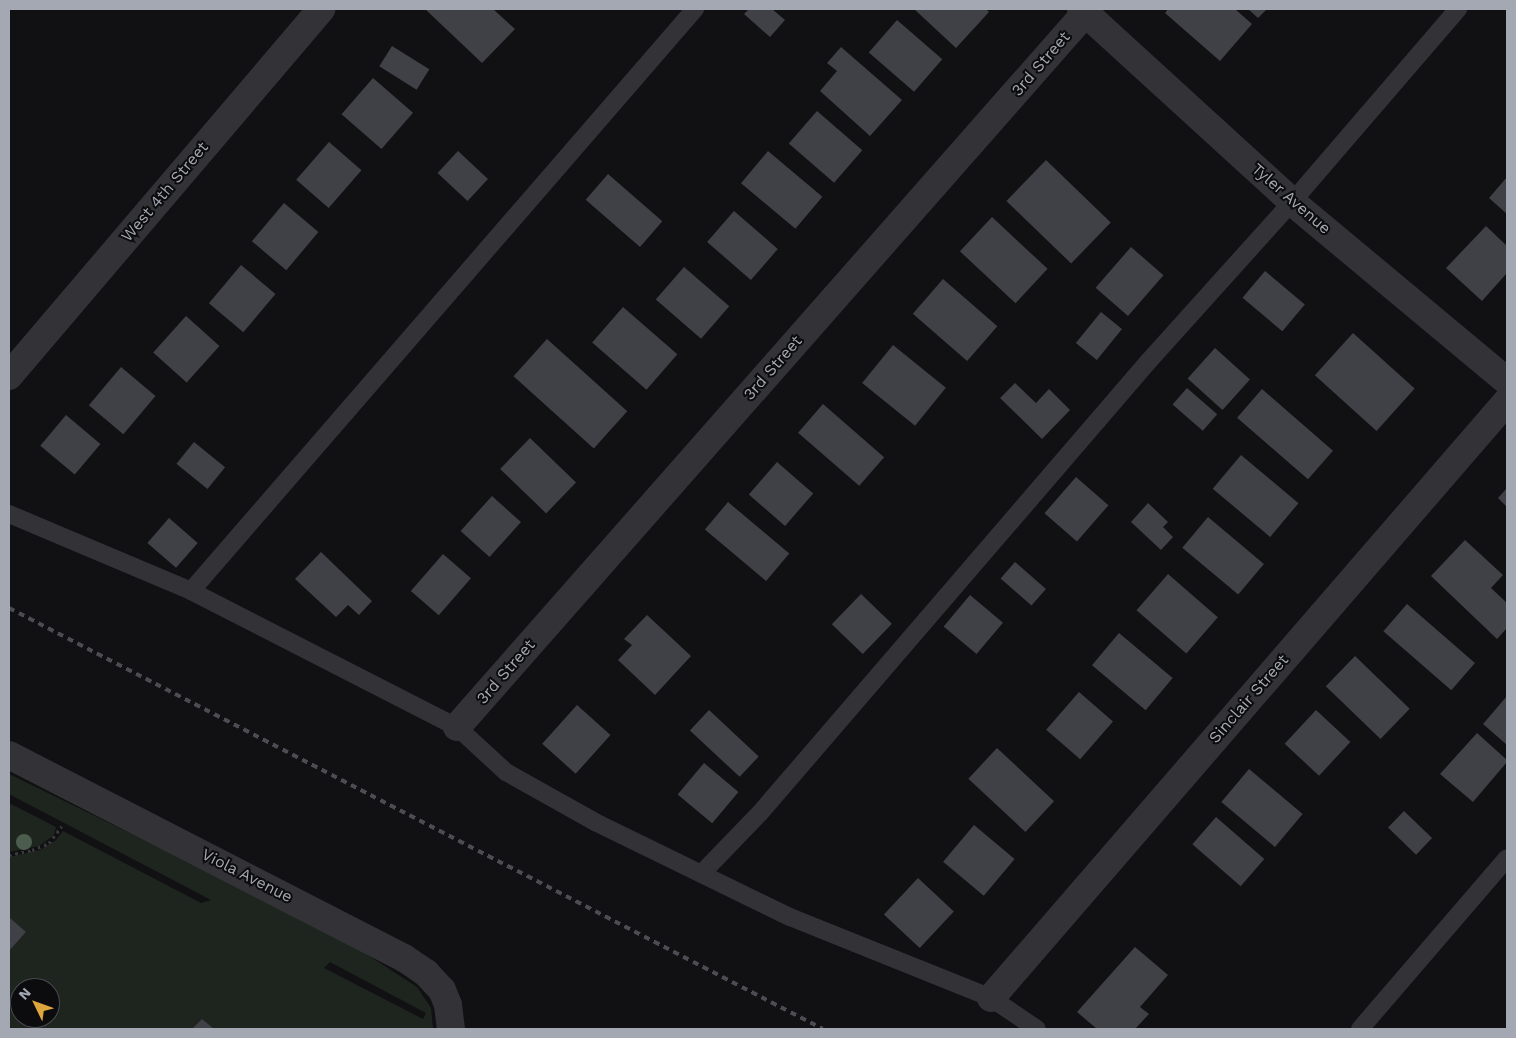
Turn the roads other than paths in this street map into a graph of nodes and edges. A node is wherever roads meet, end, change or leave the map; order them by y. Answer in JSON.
{"nodes":[{"id":1,"x":321,"y":9,"type":"edge"},
{"id":2,"x":695,"y":9,"type":"edge"},
{"id":3,"x":1458,"y":9,"type":"edge"},
{"id":4,"x":1085,"y":10,"type":"edge"},
{"id":5,"x":1292,"y":202,"type":"junction"},
{"id":6,"x":9,"y":376,"type":"edge"},
{"id":7,"x":1507,"y":381,"type":"edge"},
{"id":8,"x":1507,"y":401,"type":"edge"},
{"id":9,"x":9,"y":514,"type":"edge"},
{"id":10,"x":191,"y":591,"type":"junction"},
{"id":11,"x":457,"y":727,"type":"junction"},
{"id":12,"x":9,"y":755,"type":"edge"},
{"id":13,"x":1507,"y":858,"type":"edge"},
{"id":14,"x":702,"y":873,"type":"junction"},
{"id":15,"x":991,"y":998,"type":"junction"},
{"id":16,"x":450,"y":1029,"type":"edge"},
{"id":17,"x":1037,"y":1029,"type":"edge"},
{"id":18,"x":1360,"y":1029,"type":"edge"}],
"edges":[{"from":1,"to":6,"type":"street","name":"West 4th Street"},
{"from":2,"to":10,"type":"lane"},
{"from":3,"to":5,"type":"lane"},
{"from":4,"to":5,"type":"street","name":"Tyler Avenue"},
{"from":4,"to":11,"type":"street","name":"3rd Street"},
{"from":5,"to":7,"type":"street","name":"Tyler Avenue"},
{"from":5,"to":14,"type":"lane"},
{"from":8,"to":15,"type":"street","name":"Sinclair Street"},
{"from":9,"to":10,"type":"lane"},
{"from":10,"to":11,"type":"lane"},
{"from":11,"to":14,"type":"lane"},
{"from":12,"to":16,"type":"street","name":"Viola Avenue"},
{"from":13,"to":18,"type":"lane"},
{"from":14,"to":15,"type":"lane"},
{"from":15,"to":17,"type":"lane"}]}
